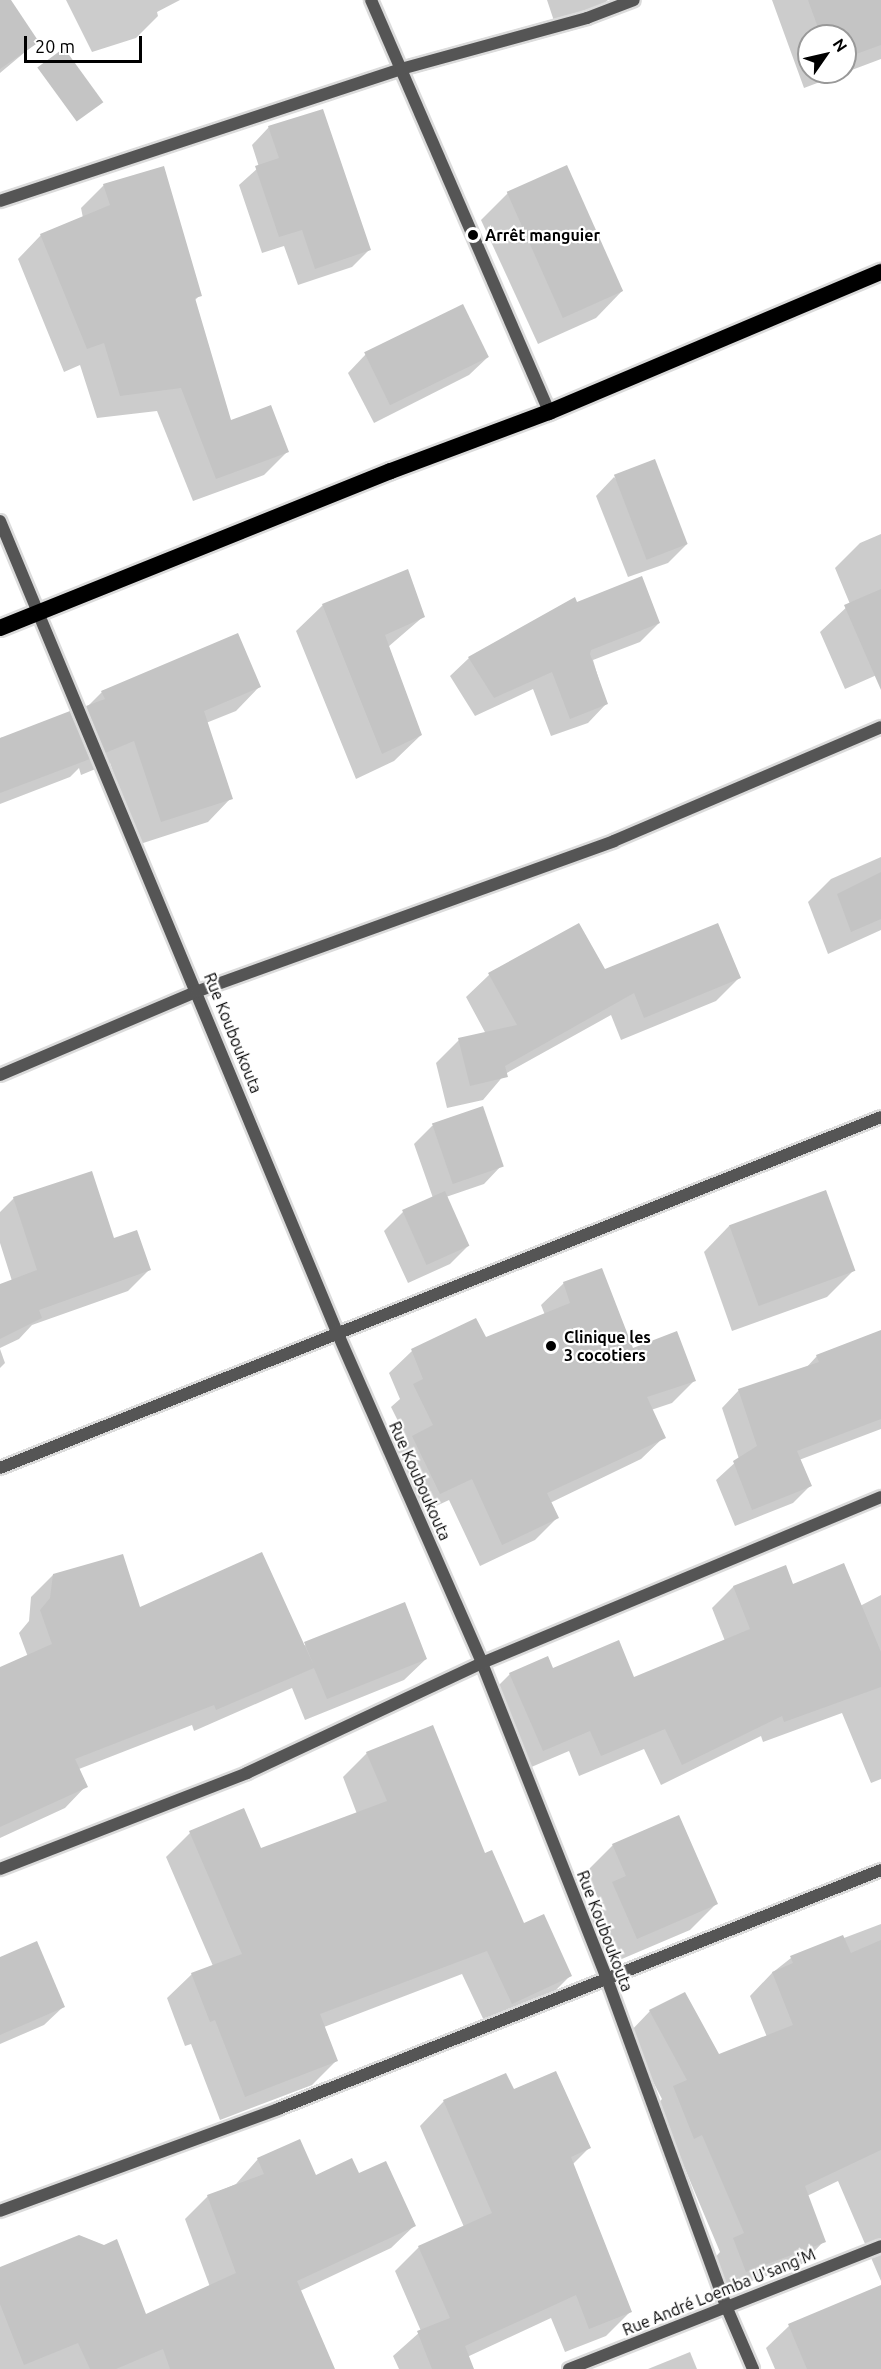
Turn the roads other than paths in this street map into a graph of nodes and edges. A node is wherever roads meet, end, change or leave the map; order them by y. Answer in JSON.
{"nodes":[{"id":1,"x":371,"y":0,"type":"edge"},
{"id":2,"x":634,"y":0,"type":"edge"},
{"id":3,"x":401,"y":69,"type":"junction"},
{"id":4,"x":0,"y":201,"type":"edge"},
{"id":5,"x":881,"y":272,"type":"edge"},
{"id":6,"x":549,"y":412,"type":"junction"},
{"id":7,"x":0,"y":521,"type":"edge"},
{"id":8,"x":36,"y":614,"type":"junction"},
{"id":9,"x":0,"y":628,"type":"edge"},
{"id":10,"x":881,"y":727,"type":"edge"},
{"id":11,"x":198,"y":991,"type":"junction"},
{"id":12,"x":0,"y":1075,"type":"edge"},
{"id":13,"x":881,"y":1117,"type":"edge"},
{"id":14,"x":338,"y":1332,"type":"junction"},
{"id":15,"x":0,"y":1468,"type":"edge"},
{"id":16,"x":881,"y":1497,"type":"edge"},
{"id":17,"x":482,"y":1663,"type":"junction"},
{"id":18,"x":0,"y":1869,"type":"edge"},
{"id":19,"x":881,"y":1870,"type":"edge"},
{"id":20,"x":607,"y":1979,"type":"junction"},
{"id":21,"x":0,"y":2211,"type":"edge"},
{"id":22,"x":881,"y":2246,"type":"edge"},
{"id":23,"x":726,"y":2306,"type":"junction"},
{"id":24,"x":569,"y":2369,"type":"edge"},
{"id":25,"x":753,"y":2369,"type":"edge"}],
"edges":[{"from":1,"to":3,"type":"street"},
{"from":2,"to":3,"type":"street"},
{"from":3,"to":4,"type":"street"},
{"from":3,"to":6,"type":"street"},
{"from":5,"to":6,"type":"highway"},
{"from":6,"to":8,"type":"highway"},
{"from":7,"to":8,"type":"street","name":"Rue Kouboukouta"},
{"from":8,"to":9,"type":"highway"},
{"from":8,"to":11,"type":"street","name":"Rue Kouboukouta"},
{"from":10,"to":11,"type":"street"},
{"from":11,"to":12,"type":"street"},
{"from":11,"to":14,"type":"street","name":"Rue Kouboukouta"},
{"from":13,"to":14,"type":"street"},
{"from":14,"to":15,"type":"street"},
{"from":14,"to":17,"type":"street","name":"Rue Kouboukouta"},
{"from":16,"to":17,"type":"street"},
{"from":17,"to":18,"type":"street"},
{"from":17,"to":20,"type":"street","name":"Rue Kouboukouta"},
{"from":19,"to":20,"type":"street"},
{"from":20,"to":21,"type":"street"},
{"from":20,"to":23,"type":"street","name":"Rue Kouboukouta"},
{"from":22,"to":23,"type":"street","name":"Rue André Loemba U'sang'M"},
{"from":23,"to":24,"type":"street","name":"Rue André Loemba U'sang'M"},
{"from":23,"to":25,"type":"street","name":"Rue Kouboukouta"}]}
